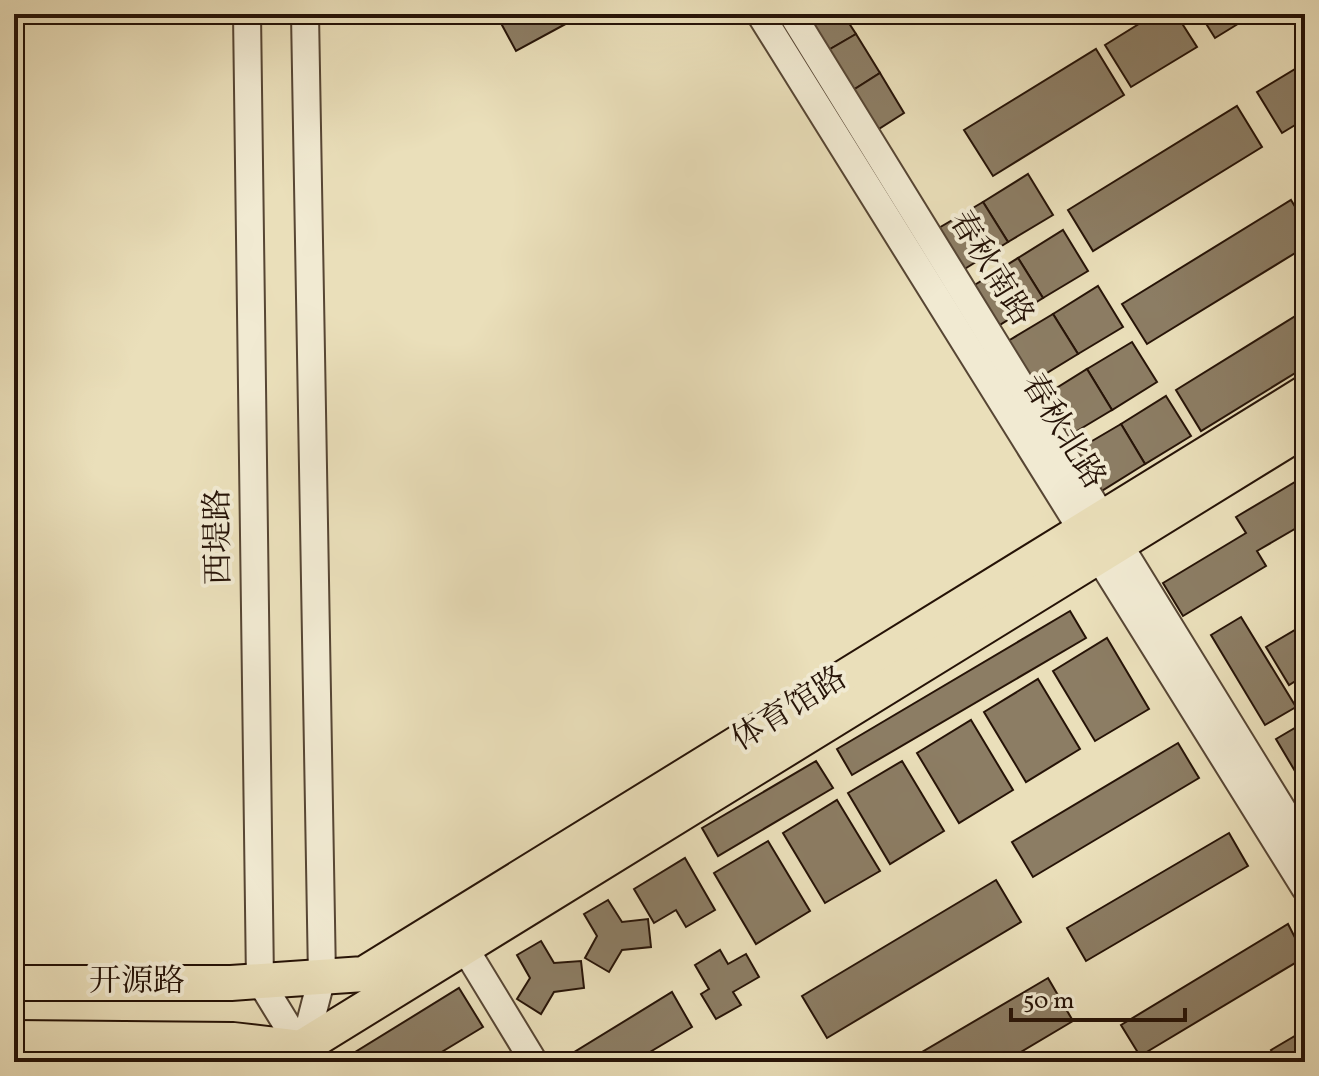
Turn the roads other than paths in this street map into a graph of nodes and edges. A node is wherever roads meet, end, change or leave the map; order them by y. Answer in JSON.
{"nodes":[{"id":1,"x":247,"y":14,"type":"edge"},
{"id":2,"x":305,"y":14,"type":"edge"},
{"id":3,"x":760,"y":14,"type":"edge"},
{"id":4,"x":792,"y":14,"type":"edge"},
{"id":5,"x":1305,"y":393,"type":"edge"},
{"id":6,"x":1305,"y":429,"type":"edge"},
{"id":7,"x":1102,"y":536,"type":"junction"},
{"id":8,"x":1305,"y":846,"type":"edge"},
{"id":9,"x":1305,"y":888,"type":"edge"},
{"id":10,"x":464,"y":947,"type":"junction"},
{"id":11,"x":322,"y":977,"type":"junction"},
{"id":12,"x":260,"y":981,"type":"junction"},
{"id":13,"x":14,"y":983,"type":"edge"},
{"id":14,"x":14,"y":1038,"type":"edge"},
{"id":15,"x":301,"y":1055,"type":"edge"},
{"id":16,"x":534,"y":1062,"type":"edge"}],
"edges":[{"from":1,"to":12,"type":"street","name":"西堤路"},
{"from":2,"to":11,"type":"street"},
{"from":3,"to":7,"type":"street","name":"春秋北路"},
{"from":4,"to":7,"type":"street","name":"春秋南路"},
{"from":5,"to":7,"type":"main road","name":"体育馆路"},
{"from":6,"to":7,"type":"main road","name":"体育馆路"},
{"from":7,"to":8,"type":"street","name":"春秋南路"},
{"from":7,"to":9,"type":"street","name":"春秋北路"},
{"from":7,"to":10,"type":"main road","name":"体育馆路"},
{"from":7,"to":11,"type":"main road","name":"体育馆路"},
{"from":10,"to":15,"type":"main road","name":"体育馆路"},
{"from":10,"to":16,"type":"street"},
{"from":11,"to":12,"type":"main road","name":"体育馆路"},
{"from":11,"to":15,"type":"street"},
{"from":12,"to":13,"type":"main road","name":"开源路"},
{"from":12,"to":15,"type":"street"},
{"from":14,"to":15,"type":"main road","name":"开源路"}]}
